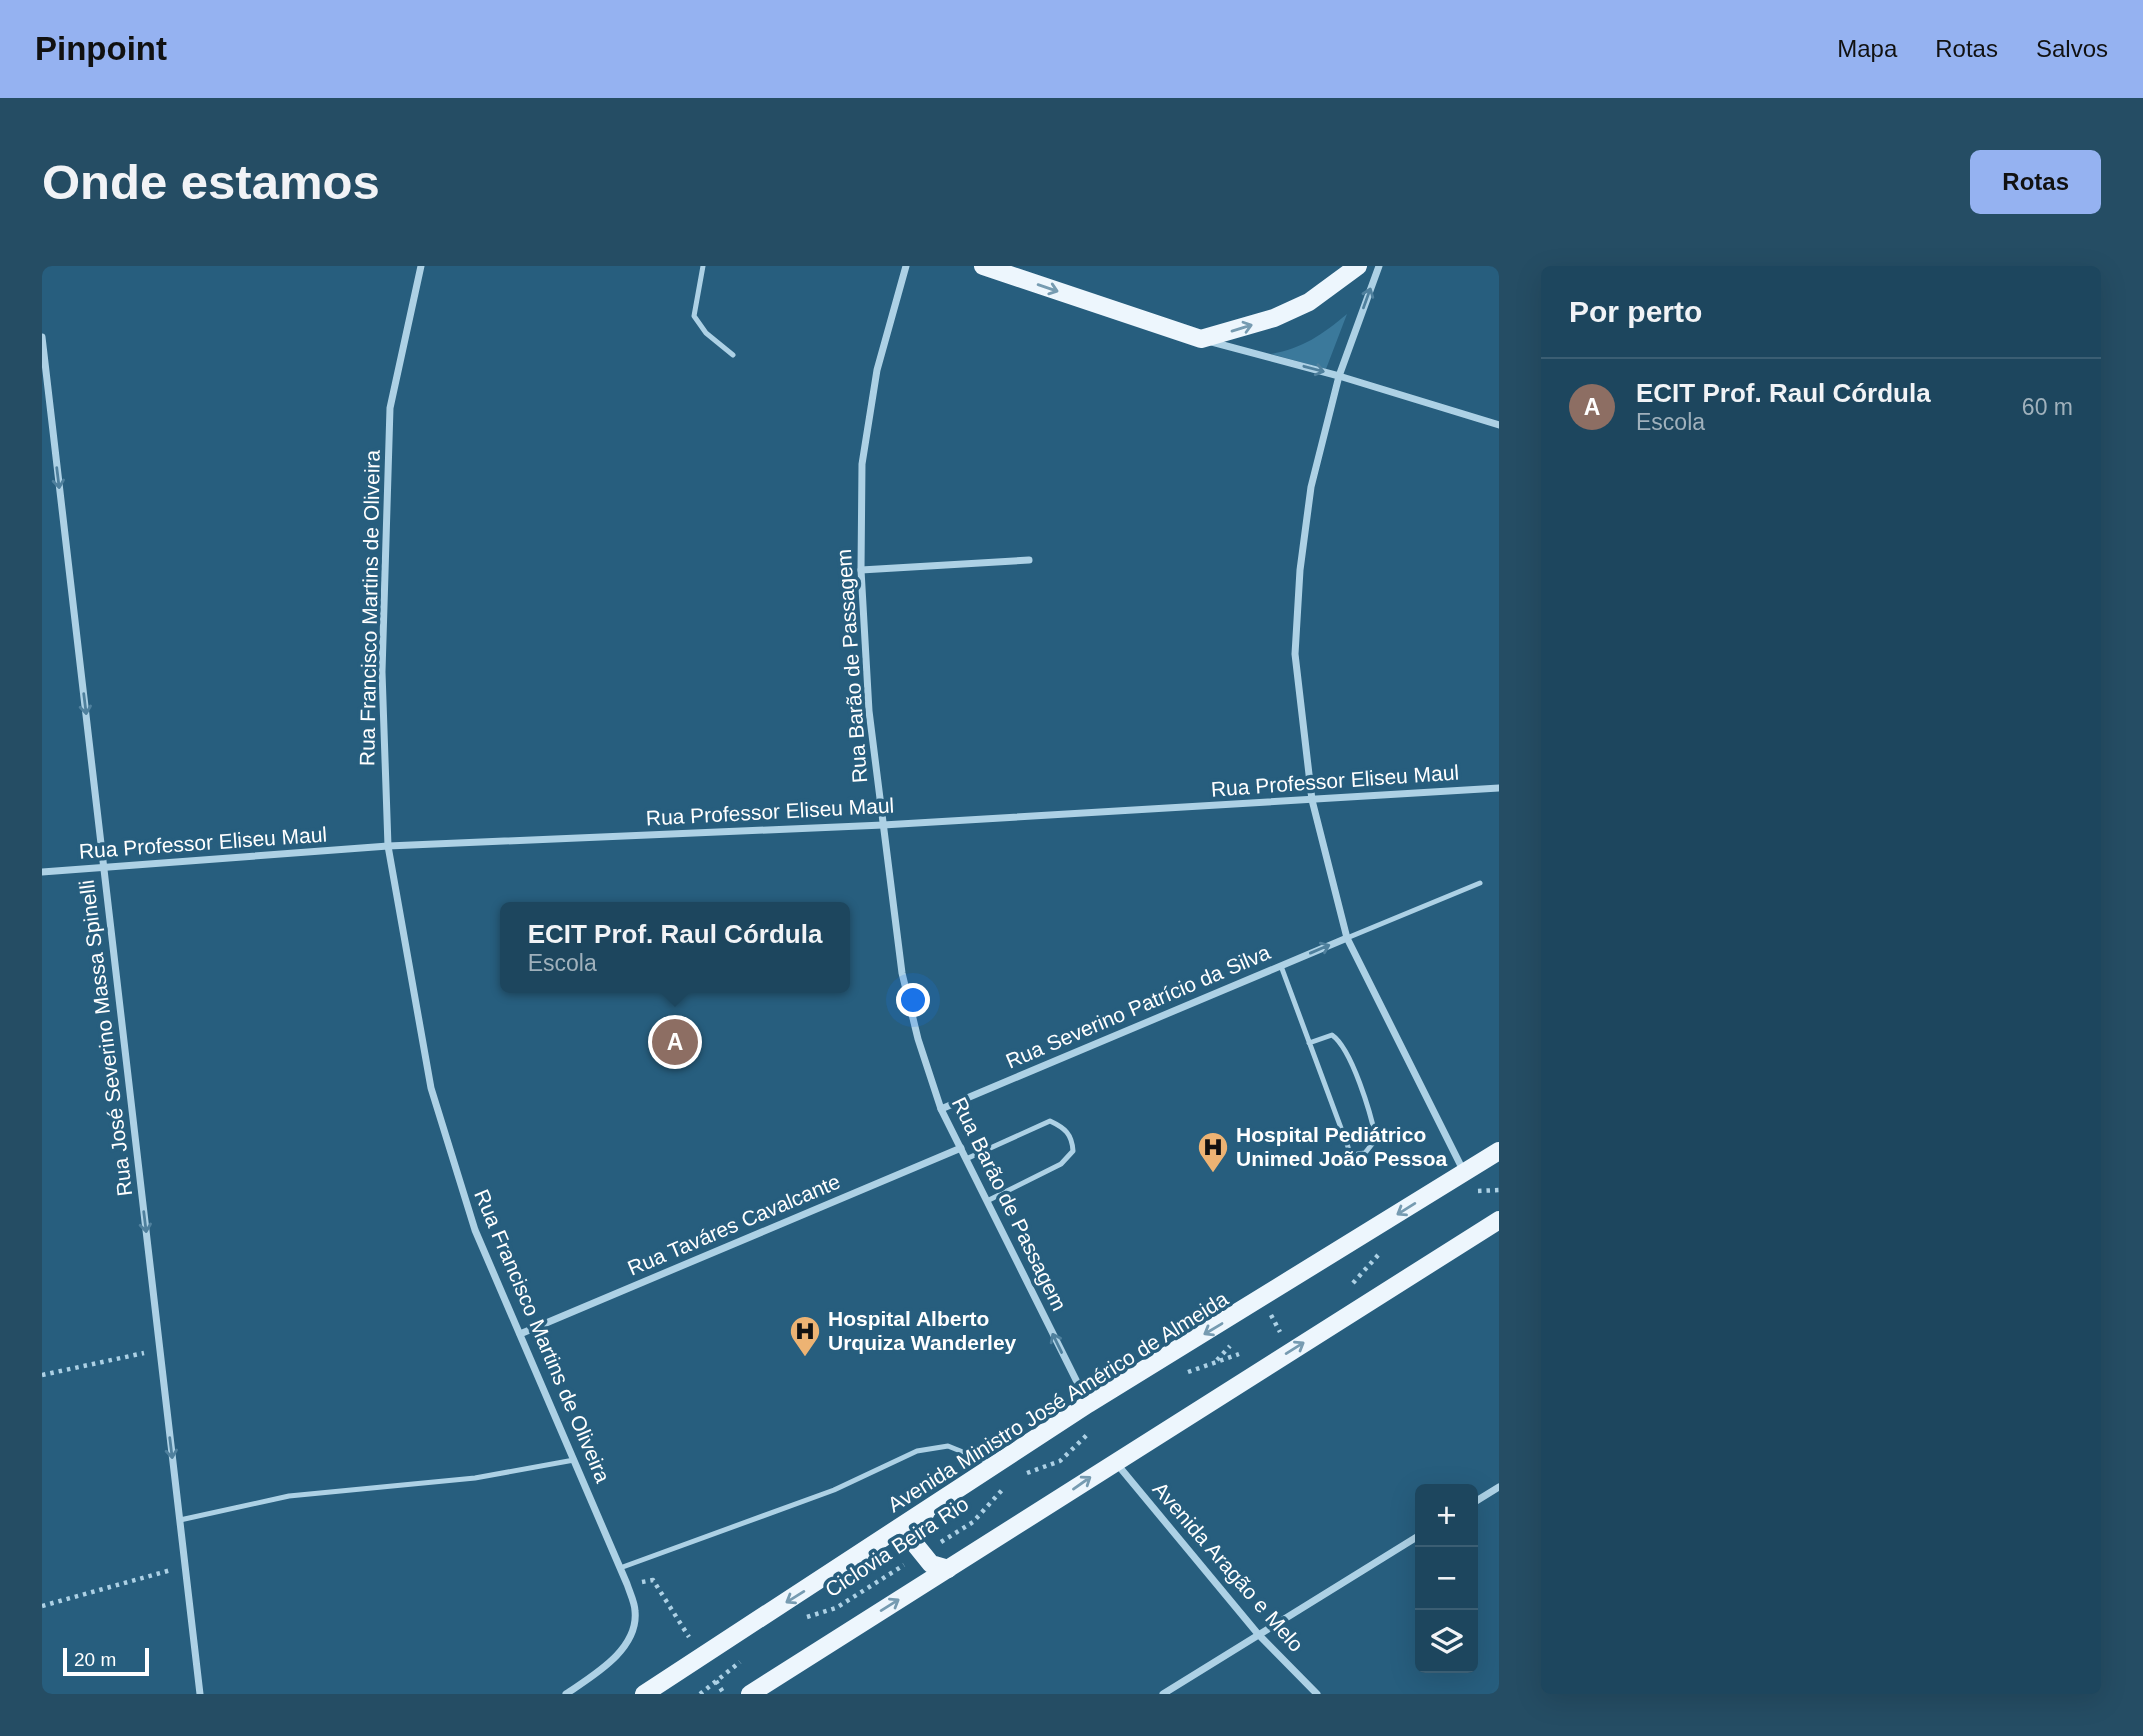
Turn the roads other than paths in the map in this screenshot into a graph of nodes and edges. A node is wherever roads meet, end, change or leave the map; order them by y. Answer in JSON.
{"nodes":[{"id":1,"x":421,"y":266,"type":"edge"},
{"id":2,"x":703,"y":266,"type":"edge"},
{"id":3,"x":906,"y":266,"type":"edge"},
{"id":4,"x":983,"y":266,"type":"edge"},
{"id":5,"x":1358,"y":266,"type":"edge"},
{"id":6,"x":1379,"y":266,"type":"edge"},
{"id":7,"x":42,"y":337,"type":"edge"},
{"id":8,"x":1201,"y":339,"type":"junction"},
{"id":9,"x":42,"y":345,"type":"edge"},
{"id":10,"x":733,"y":355,"type":"dead end"},
{"id":11,"x":1339,"y":376,"type":"junction"},
{"id":12,"x":52,"y":419,"type":"junction"},
{"id":13,"x":42,"y":421,"type":"edge"},
{"id":14,"x":1499,"y":425,"type":"edge"},
{"id":15,"x":1029,"y":560,"type":"dead end"},
{"id":16,"x":861,"y":570,"type":"junction"},
{"id":17,"x":1499,"y":788,"type":"edge"},
{"id":18,"x":1312,"y":800,"type":"junction"},
{"id":19,"x":883,"y":825,"type":"junction"},
{"id":20,"x":388,"y":846,"type":"junction"},
{"id":21,"x":104,"y":869,"type":"junction"},
{"id":22,"x":42,"y":872,"type":"edge"},
{"id":23,"x":1480,"y":884,"type":"dead end"},
{"id":24,"x":1347,"y":938,"type":"junction"},
{"id":25,"x":1281,"y":966,"type":"junction"},
{"id":26,"x":1308,"y":1043,"type":"junction"},
{"id":27,"x":942,"y":1109,"type":"junction"},
{"id":28,"x":961,"y":1148,"type":"junction"},
{"id":29,"x":1499,"y":1151,"type":"edge"},
{"id":30,"x":967,"y":1159,"type":"junction"},
{"id":31,"x":1464,"y":1172,"type":"junction"},
{"id":32,"x":987,"y":1201,"type":"junction"},
{"id":33,"x":1499,"y":1220,"type":"edge"},
{"id":34,"x":520,"y":1334,"type":"junction"},
{"id":35,"x":1088,"y":1405,"type":"junction"},
{"id":36,"x":574,"y":1460,"type":"junction"},
{"id":37,"x":1114,"y":1461,"type":"junction"},
{"id":38,"x":996,"y":1465,"type":"junction"},
{"id":39,"x":1499,"y":1487,"type":"edge"},
{"id":40,"x":1478,"y":1500,"type":"edge"},
{"id":41,"x":926,"y":1512,"type":"junction"},
{"id":42,"x":180,"y":1520,"type":"junction"},
{"id":43,"x":1415,"y":1538,"type":"edge"},
{"id":44,"x":620,"y":1568,"type":"junction"},
{"id":45,"x":948,"y":1569,"type":"junction"},
{"id":46,"x":1258,"y":1634,"type":"junction"},
{"id":47,"x":200,"y":1694,"type":"edge"},
{"id":48,"x":566,"y":1694,"type":"edge"},
{"id":49,"x":644,"y":1694,"type":"edge"},
{"id":50,"x":750,"y":1694,"type":"edge"},
{"id":51,"x":1163,"y":1694,"type":"edge"},
{"id":52,"x":1317,"y":1694,"type":"edge"}],
"edges":[{"from":1,"to":20,"type":"street","name":"Rua Francisco Martins de Oliveira"},
{"from":2,"to":10,"type":"lane"},
{"from":3,"to":16,"type":"street","name":"Rua Barão de Passagem"},
{"from":4,"to":8,"type":"main road","one_way":true},
{"from":8,"to":5,"type":"main road","one_way":true},
{"from":11,"to":6,"type":"street","one_way":true},
{"from":7,"to":9,"type":"street","name":"Rua José Severino Massa Spinelli"},
{"from":8,"to":11,"type":"street","one_way":true},
{"from":9,"to":12,"type":"street","name":"Rua José Severino Massa Spinelli"},
{"from":11,"to":14,"type":"street"},
{"from":11,"to":18,"type":"street"},
{"from":12,"to":13,"type":"lane"},
{"from":12,"to":21,"type":"street","name":"Rua José Severino Massa Spinelli","one_way":true},
{"from":15,"to":16,"type":"street"},
{"from":16,"to":19,"type":"street","name":"Rua Barão de Passagem"},
{"from":17,"to":18,"type":"street","name":"Rua Professor Eliseu Maul"},
{"from":18,"to":19,"type":"street","name":"Rua Professor Eliseu Maul"},
{"from":18,"to":24,"type":"street"},
{"from":19,"to":20,"type":"street","name":"Rua Professor Eliseu Maul"},
{"from":19,"to":27,"type":"street","name":"Rua Barão de Passagem"},
{"from":20,"to":21,"type":"street","name":"Rua Professor Eliseu Maul"},
{"from":20,"to":34,"type":"street","name":"Rua Francisco Martins de Oliveira"},
{"from":21,"to":22,"type":"street","name":"Rua Professor Eliseu Maul"},
{"from":21,"to":42,"type":"street","name":"Rua José Severino Massa Spinelli","one_way":true},
{"from":23,"to":24,"type":"lane"},
{"from":25,"to":24,"type":"street","name":"Rua Severino Patrício da Silva","one_way":true},
{"from":24,"to":31,"type":"street"},
{"from":25,"to":26,"type":"lane"},
{"from":25,"to":27,"type":"street","name":"Rua Severino Patrício da Silva"},
{"from":26,"to":26,"type":"lane"},
{"from":27,"to":28,"type":"street","name":"Rua Barão de Passagem"},
{"from":28,"to":30,"type":"street","name":"Rua Barão de Passagem"},
{"from":28,"to":34,"type":"street","name":"Rua Taváres Cavalcante"},
{"from":29,"to":31,"type":"main road","name":"Avenida Ministro José Américo de Almeida"},
{"from":30,"to":32,"type":"street","name":"Rua Barão de Passagem"},
{"from":30,"to":32,"type":"lane"},
{"from":31,"to":35,"type":"main road","name":"Avenida Ministro José Américo de Almeida","one_way":true},
{"from":35,"to":32,"type":"street","name":"Rua Barão de Passagem","one_way":true},
{"from":37,"to":33,"type":"main road","one_way":true},
{"from":34,"to":36,"type":"street","name":"Rua Francisco Martins de Oliveira"},
{"from":35,"to":38,"type":"main road","name":"Avenida Ministro José Américo de Almeida"},
{"from":36,"to":42,"type":"lane"},
{"from":36,"to":44,"type":"street","name":"Rua Francisco Martins de Oliveira"},
{"from":45,"to":37,"type":"main road","one_way":true},
{"from":37,"to":46,"type":"street","name":"Avenida Aragão e Melo"},
{"from":38,"to":41,"type":"main road","name":"Avenida Ministro José Américo de Almeida"},
{"from":38,"to":44,"type":"lane"},
{"from":39,"to":40,"type":"street"},
{"from":41,"to":45,"type":"main road"},
{"from":41,"to":49,"type":"main road","name":"Avenida Ministro José Américo de Almeida","one_way":true},
{"from":42,"to":47,"type":"street","name":"Rua José Severino Massa Spinelli"},
{"from":43,"to":46,"type":"street"},
{"from":44,"to":48,"type":"street","name":"Rua Francisco Martins de Oliveira"},
{"from":50,"to":45,"type":"main road","one_way":true},
{"from":46,"to":51,"type":"street"},
{"from":46,"to":52,"type":"street","name":"Avenida Aragão e Melo"}]}
